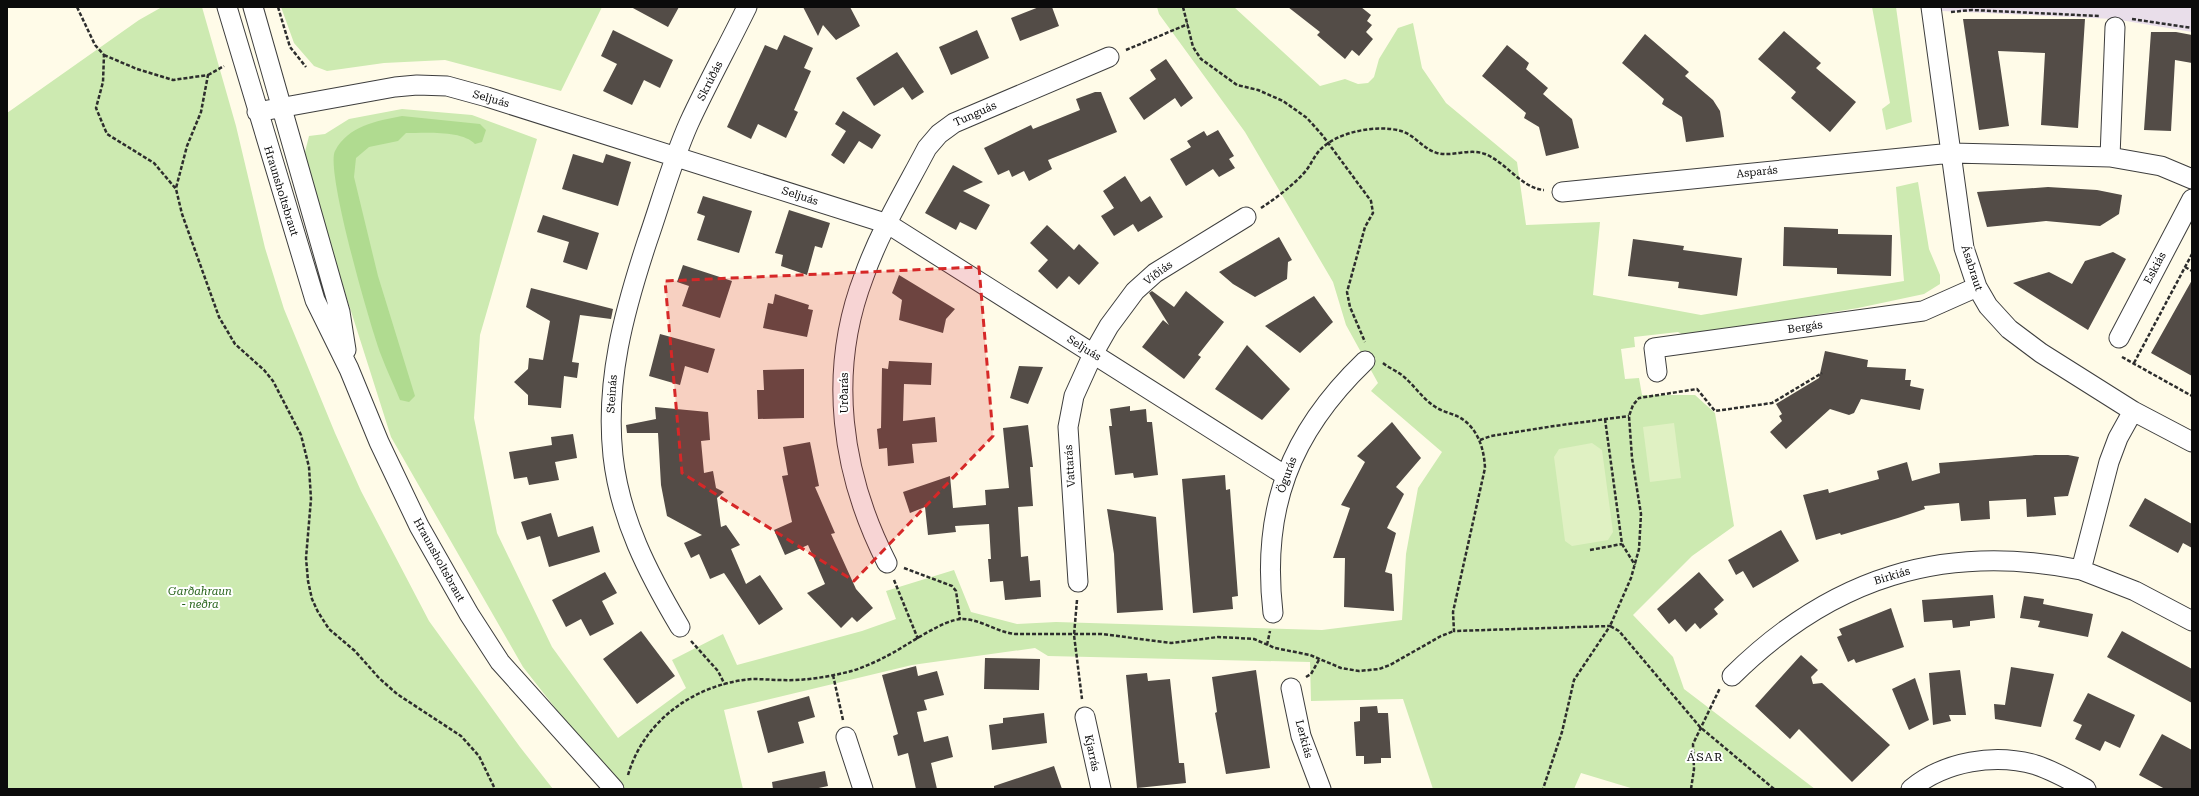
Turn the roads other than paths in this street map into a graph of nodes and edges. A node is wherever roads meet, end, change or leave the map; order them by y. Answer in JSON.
{"nodes":[{"id":1,"x":227,"y":7,"type":"edge"},
{"id":2,"x":253,"y":7,"type":"edge"},
{"id":3,"x":747,"y":7,"type":"edge"},
{"id":4,"x":1932,"y":10,"type":"edge"},
{"id":5,"x":2122,"y":23,"type":"road end"},
{"id":6,"x":1109,"y":57,"type":"road end"},
{"id":7,"x":281,"y":107,"type":"junction"},
{"id":8,"x":257,"y":112,"type":"junction"},
{"id":9,"x":1952,"y":152,"type":"junction"},
{"id":10,"x":676,"y":156,"type":"junction"},
{"id":11,"x":2110,"y":157,"type":"junction"},
{"id":12,"x":2192,"y":179,"type":"edge"},
{"id":13,"x":1562,"y":192,"type":"road end"},
{"id":14,"x":2192,"y":198,"type":"edge"},
{"id":15,"x":1246,"y":217,"type":"road end"},
{"id":16,"x":888,"y":224,"type":"junction"},
{"id":17,"x":1977,"y":288,"type":"junction"},
{"id":18,"x":2118,"y":346,"type":"road end"},
{"id":19,"x":1092,"y":354,"type":"junction"},
{"id":20,"x":1370,"y":355,"type":"road end"},
{"id":21,"x":349,"y":369,"type":"junction"},
{"id":22,"x":1657,"y":372,"type":"dead end"},
{"id":23,"x":2133,"y":411,"type":"junction"},
{"id":24,"x":2192,"y":442,"type":"edge"},
{"id":25,"x":1286,"y":476,"type":"junction"},
{"id":26,"x":887,"y":563,"type":"road end"},
{"id":27,"x":2081,"y":570,"type":"junction"},
{"id":28,"x":1078,"y":582,"type":"road end"},
{"id":29,"x":1273,"y":613,"type":"dead end"},
{"id":30,"x":2192,"y":621,"type":"edge"},
{"id":31,"x":680,"y":627,"type":"road end"},
{"id":32,"x":1732,"y":676,"type":"road end"},
{"id":33,"x":1291,"y":688,"type":"road end"},
{"id":34,"x":1085,"y":717,"type":"road end"},
{"id":35,"x":561,"y":732,"type":"junction"},
{"id":36,"x":846,"y":737,"type":"road end"},
{"id":37,"x":620,"y":785,"type":"edge"},
{"id":38,"x":599,"y":789,"type":"edge"},
{"id":39,"x":863,"y":789,"type":"edge"},
{"id":40,"x":1101,"y":789,"type":"edge"},
{"id":41,"x":1320,"y":789,"type":"edge"},
{"id":42,"x":1911,"y":789,"type":"edge"},
{"id":43,"x":2086,"y":789,"type":"edge"}],
"edges":[{"from":1,"to":8,"type":"street","name":"Hraunsholtsbraut"},
{"from":2,"to":7,"type":"street","name":"Hraunsholtsbraut"},
{"from":3,"to":10,"type":"street","name":"Skrúðás"},
{"from":4,"to":9,"type":"street","name":"Ásabraut"},
{"from":5,"to":11,"type":"street"},
{"from":6,"to":16,"type":"street","name":"Tunguás"},
{"from":7,"to":8,"type":"street","name":"Seljuás"},
{"from":7,"to":10,"type":"street","name":"Seljuás"},
{"from":7,"to":21,"type":"street","name":"Hraunsholtsbraut"},
{"from":8,"to":21,"type":"street","name":"Hraunsholtsbraut"},
{"from":9,"to":11,"type":"street"},
{"from":9,"to":13,"type":"street","name":"Asparás"},
{"from":9,"to":17,"type":"street","name":"Ásabraut"},
{"from":10,"to":16,"type":"street","name":"Seljuás"},
{"from":10,"to":31,"type":"street","name":"Steinás"},
{"from":11,"to":12,"type":"street"},
{"from":14,"to":18,"type":"street","name":"Eskiás"},
{"from":15,"to":19,"type":"street","name":"Víðiás"},
{"from":16,"to":19,"type":"street","name":"Seljuás"},
{"from":16,"to":26,"type":"street","name":"Urðarás"},
{"from":17,"to":22,"type":"street","name":"Bergás"},
{"from":17,"to":23,"type":"street","name":"Ásabraut"},
{"from":19,"to":25,"type":"street","name":"Seljuás"},
{"from":19,"to":28,"type":"street","name":"Vattarás"},
{"from":20,"to":25,"type":"street","name":"Ögurás"},
{"from":21,"to":35,"type":"street","name":"Hraunsholtsbraut"},
{"from":23,"to":24,"type":"street","name":"Ásabraut"},
{"from":23,"to":27,"type":"street"},
{"from":25,"to":29,"type":"street","name":"Ögurás"},
{"from":27,"to":30,"type":"street","name":"Birkiás"},
{"from":27,"to":32,"type":"street","name":"Birkiás"},
{"from":33,"to":41,"type":"street","name":"Lerkiás"},
{"from":34,"to":40,"type":"street","name":"Kjarrás"},
{"from":35,"to":37,"type":"street","name":"Hraunsholtsbraut"},
{"from":35,"to":38,"type":"street","name":"Hraunsholtsbraut"},
{"from":36,"to":39,"type":"street"},
{"from":42,"to":43,"type":"street"}]}
